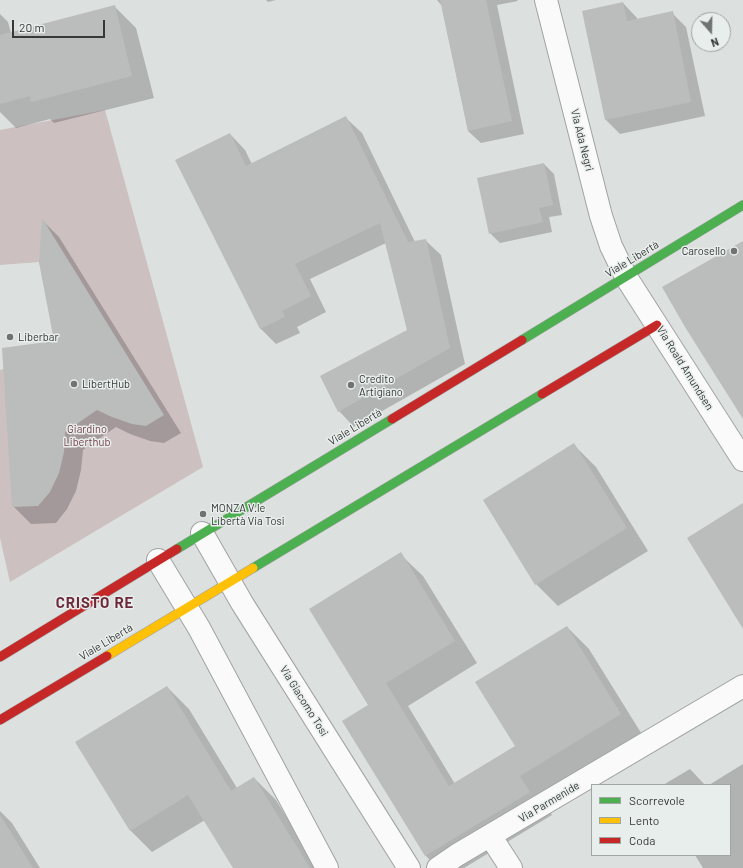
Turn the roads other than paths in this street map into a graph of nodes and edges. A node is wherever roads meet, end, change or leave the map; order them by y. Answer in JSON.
{"nodes":[{"id":1,"x":546,"y":0,"type":"edge"},
{"id":2,"x":743,"y":205,"type":"edge"},
{"id":3,"x":626,"y":277,"type":"junction"},
{"id":4,"x":658,"y":325,"type":"junction"},
{"id":5,"x":743,"y":460,"type":"edge"},
{"id":6,"x":202,"y":533,"type":"junction"},
{"id":7,"x":158,"y":560,"type":"junction"},
{"id":8,"x":230,"y":582,"type":"junction"},
{"id":9,"x":187,"y":607,"type":"junction"},
{"id":10,"x":0,"y":657,"type":"edge"},
{"id":11,"x":743,"y":686,"type":"edge"},
{"id":12,"x":0,"y":720,"type":"edge"},
{"id":13,"x":491,"y":837,"type":"junction"},
{"id":14,"x":327,"y":868,"type":"edge"},
{"id":15,"x":409,"y":868,"type":"edge"},
{"id":16,"x":438,"y":868,"type":"edge"},
{"id":17,"x":511,"y":868,"type":"edge"}],
"edges":[{"from":1,"to":3,"type":"street","name":"Via Ada Negri"},
{"from":2,"to":3,"type":"main road","name":"Viale Libertà"},
{"from":3,"to":4,"type":"street","name":"Via Roald Amundsen"},
{"from":3,"to":6,"type":"main road","name":"Viale Libertà"},
{"from":4,"to":5,"type":"street","name":"Via Roald Amundsen"},
{"from":4,"to":8,"type":"main road","name":"Viale Libertà"},
{"from":6,"to":7,"type":"main road","name":"Viale Libertà"},
{"from":6,"to":8,"type":"street","name":"Via Giacomo Tosi"},
{"from":7,"to":9,"type":"street"},
{"from":7,"to":10,"type":"main road","name":"Viale Libertà"},
{"from":8,"to":9,"type":"main road","name":"Viale Libertà"},
{"from":8,"to":15,"type":"street","name":"Via Giacomo Tosi"},
{"from":9,"to":12,"type":"main road","name":"Viale Libertà"},
{"from":9,"to":14,"type":"street"},
{"from":11,"to":13,"type":"street","name":"Via Parmenide"},
{"from":13,"to":16,"type":"street","name":"Via Parmenide"},
{"from":13,"to":17,"type":"street"}]}
